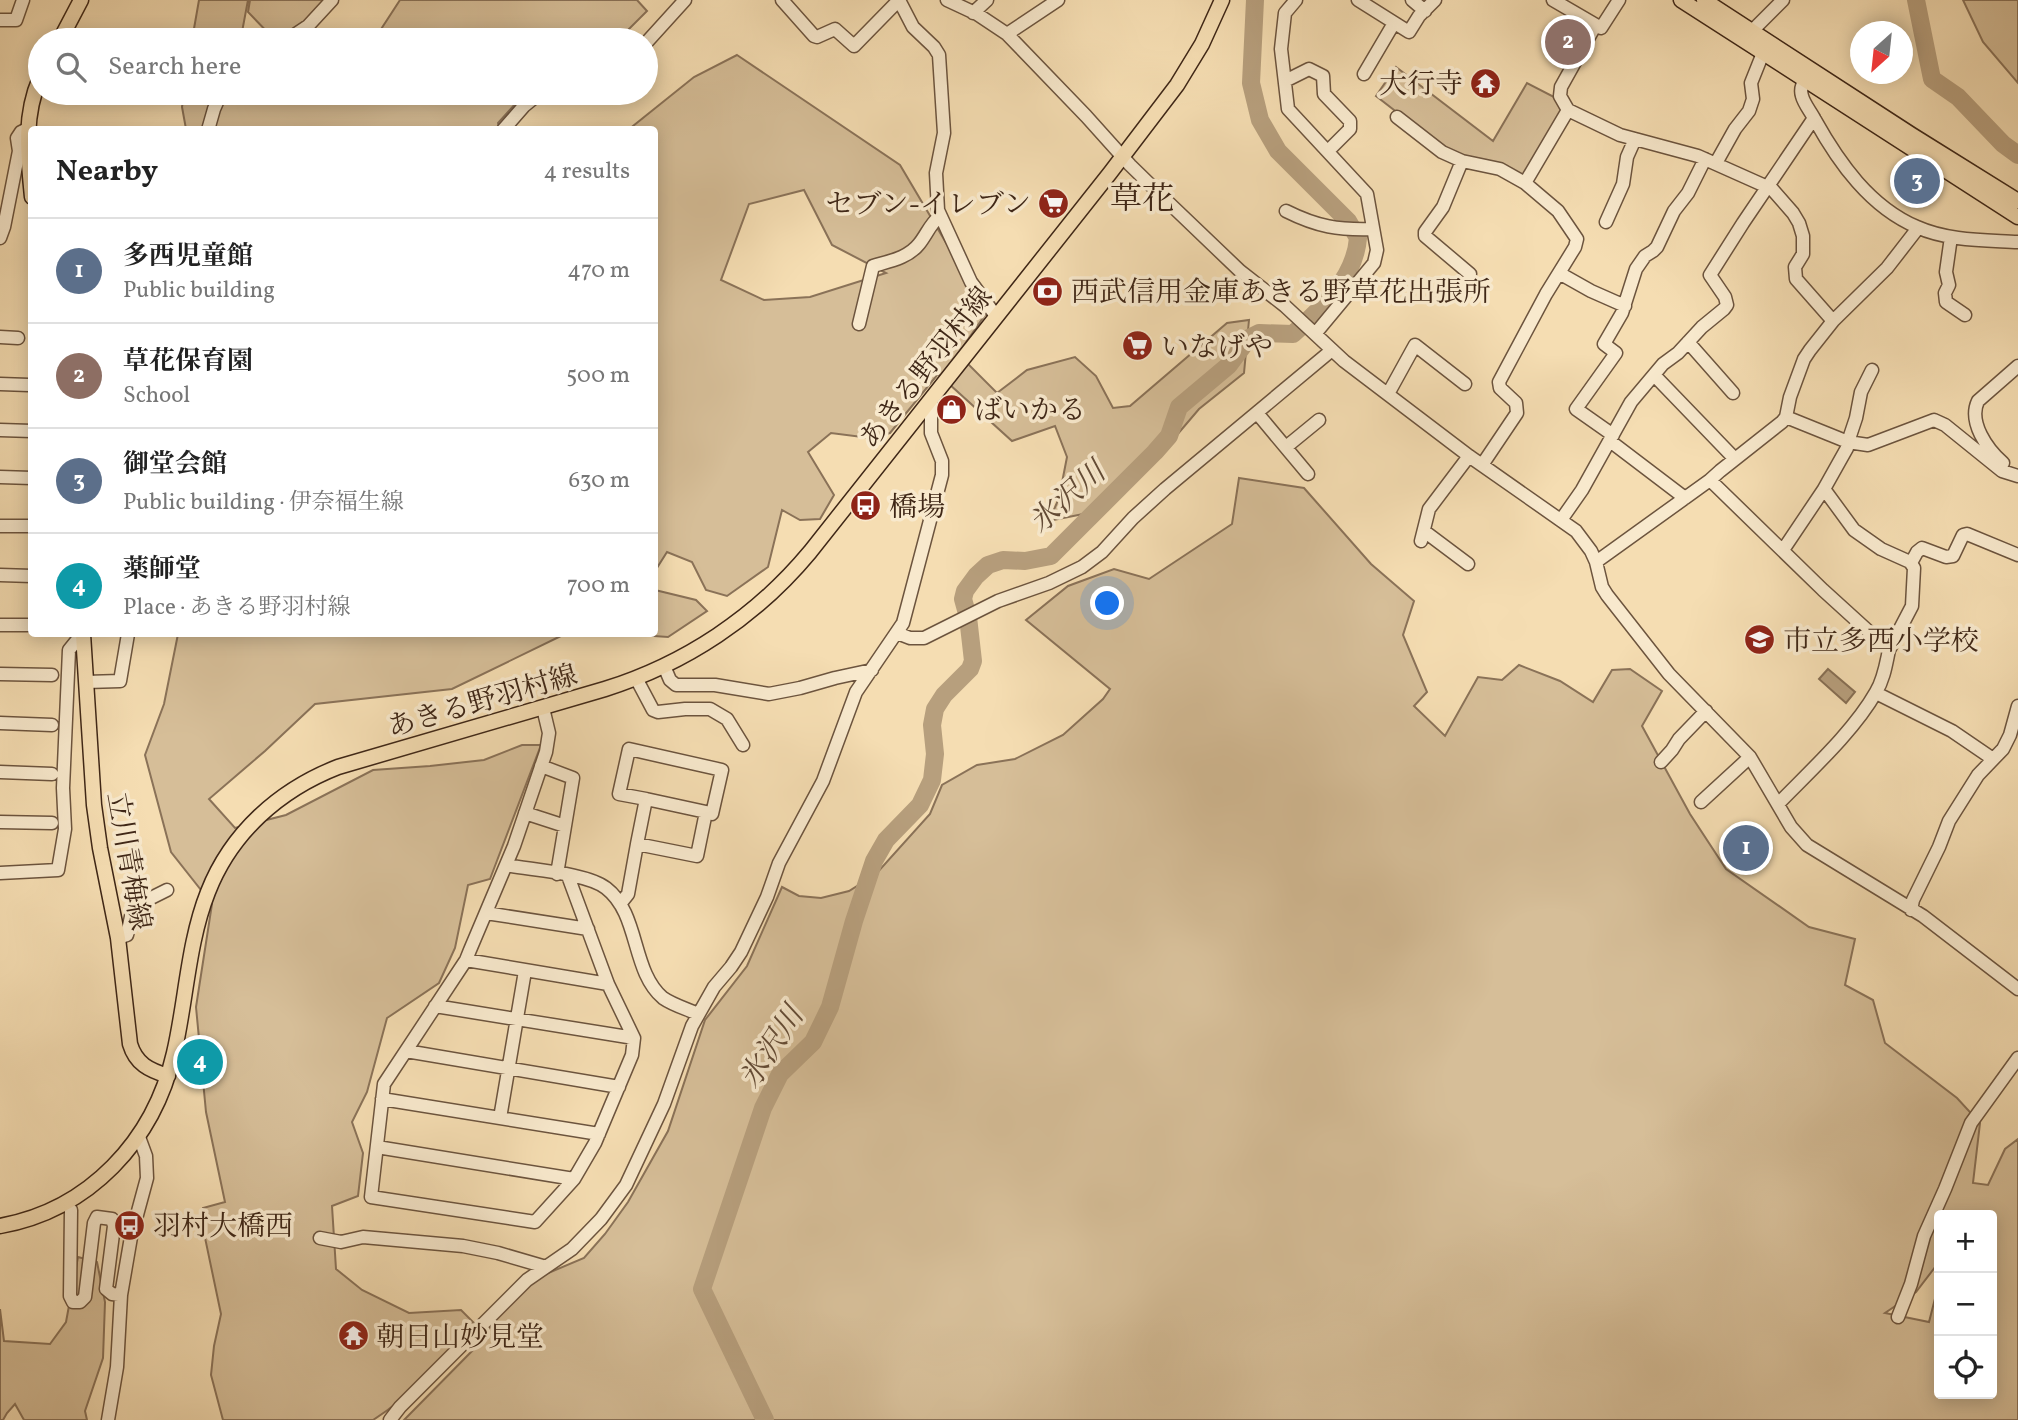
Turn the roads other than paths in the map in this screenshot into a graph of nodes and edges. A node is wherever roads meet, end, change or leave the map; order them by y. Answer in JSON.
{"nodes":[{"id":1,"x":23,"y":0,"type":"edge"},
{"id":2,"x":81,"y":0,"type":"edge"},
{"id":3,"x":332,"y":0,"type":"edge"},
{"id":4,"x":685,"y":0,"type":"edge"},
{"id":5,"x":782,"y":0,"type":"edge"},
{"id":6,"x":898,"y":0,"type":"edge"},
{"id":7,"x":947,"y":0,"type":"edge"},
{"id":8,"x":987,"y":0,"type":"edge"},
{"id":9,"x":1058,"y":0,"type":"edge"},
{"id":10,"x":1222,"y":0,"type":"edge"},
{"id":11,"x":1296,"y":0,"type":"edge"},
{"id":12,"x":1358,"y":0,"type":"edge"},
{"id":13,"x":1412,"y":0,"type":"edge"},
{"id":14,"x":1435,"y":0,"type":"edge"},
{"id":15,"x":1619,"y":0,"type":"edge"},
{"id":16,"x":1681,"y":0,"type":"edge"},
{"id":17,"x":1704,"y":0,"type":"edge"},
{"id":18,"x":1783,"y":0,"type":"edge"},
{"id":19,"x":1556,"y":1,"type":"edge"},
{"id":20,"x":1425,"y":10,"type":"junction"},
{"id":21,"x":973,"y":13,"type":"junction"},
{"id":22,"x":0,"y":20,"type":"edge"},
{"id":23,"x":1394,"y":23,"type":"junction"},
{"id":24,"x":1595,"y":26,"type":"junction"},
{"id":25,"x":66,"y":28,"type":"edge"},
{"id":26,"x":305,"y":28,"type":"edge"},
{"id":27,"x":658,"y":30,"type":"edge"},
{"id":28,"x":1752,"y":31,"type":"junction"},
{"id":29,"x":1007,"y":34,"type":"junction"},
{"id":30,"x":1763,"y":54,"type":"junction"},
{"id":31,"x":1364,"y":74,"type":"dead end"},
{"id":32,"x":1807,"y":75,"type":"junction"},
{"id":33,"x":1285,"y":81,"type":"junction"},
{"id":34,"x":31,"y":105,"type":"edge"},
{"id":35,"x":216,"y":105,"type":"edge"},
{"id":36,"x":525,"y":105,"type":"edge"},
{"id":37,"x":1568,"y":110,"type":"junction"},
{"id":38,"x":1397,"y":117,"type":"dead end"},
{"id":39,"x":1814,"y":118,"type":"junction"},
{"id":40,"x":209,"y":126,"type":"edge"},
{"id":41,"x":506,"y":126,"type":"edge"},
{"id":42,"x":27,"y":129,"type":"junction"},
{"id":43,"x":1635,"y":139,"type":"junction"},
{"id":44,"x":28,"y":143,"type":"edge"},
{"id":45,"x":1328,"y":151,"type":"junction"},
{"id":46,"x":1122,"y":156,"type":"junction"},
{"id":47,"x":1462,"y":161,"type":"junction"},
{"id":48,"x":1710,"y":161,"type":"junction"},
{"id":49,"x":1525,"y":183,"type":"junction"},
{"id":50,"x":1768,"y":186,"type":"junction"},
{"id":51,"x":2018,"y":201,"type":"edge"},
{"id":52,"x":1286,"y":211,"type":"dead end"},
{"id":53,"x":940,"y":216,"type":"junction"},
{"id":54,"x":2018,"y":217,"type":"edge"},
{"id":55,"x":1606,"y":222,"type":"dead end"},
{"id":56,"x":1919,"y":228,"type":"junction"},
{"id":57,"x":1367,"y":229,"type":"junction"},
{"id":58,"x":1951,"y":237,"type":"junction"},
{"id":59,"x":0,"y":238,"type":"edge"},
{"id":60,"x":2018,"y":242,"type":"edge"},
{"id":61,"x":1559,"y":273,"type":"junction"},
{"id":62,"x":1470,"y":274,"type":"dead end"},
{"id":63,"x":1626,"y":306,"type":"junction"},
{"id":64,"x":1965,"y":314,"type":"dead end"},
{"id":65,"x":996,"y":316,"type":"junction"},
{"id":66,"x":1833,"y":321,"type":"junction"},
{"id":67,"x":859,"y":324,"type":"dead end"},
{"id":68,"x":1312,"y":332,"type":"junction"},
{"id":69,"x":0,"y":337,"type":"edge"},
{"id":70,"x":18,"y":338,"type":"dead end"},
{"id":71,"x":1688,"y":342,"type":"junction"},
{"id":72,"x":1332,"y":350,"type":"junction"},
{"id":73,"x":1872,"y":370,"type":"dead end"},
{"id":74,"x":2015,"y":374,"type":"edge"},
{"id":75,"x":1654,"y":375,"type":"junction"},
{"id":76,"x":0,"y":384,"type":"edge"},
{"id":77,"x":1465,"y":384,"type":"dead end"},
{"id":78,"x":28,"y":385,"type":"edge"},
{"id":79,"x":1732,"y":393,"type":"dead end"},
{"id":80,"x":1388,"y":394,"type":"junction"},
{"id":81,"x":931,"y":399,"type":"junction"},
{"id":82,"x":1257,"y":413,"type":"junction"},
{"id":83,"x":1786,"y":416,"type":"junction"},
{"id":84,"x":1319,"y":420,"type":"dead end"},
{"id":85,"x":0,"y":430,"type":"edge"},
{"id":86,"x":28,"y":431,"type":"edge"},
{"id":87,"x":1612,"y":438,"type":"junction"},
{"id":88,"x":1848,"y":442,"type":"junction"},
{"id":89,"x":1286,"y":447,"type":"junction"},
{"id":90,"x":1469,"y":456,"type":"junction"},
{"id":91,"x":1735,"y":459,"type":"junction"},
{"id":92,"x":1482,"y":465,"type":"junction"},
{"id":93,"x":1308,"y":474,"type":"dead end"},
{"id":94,"x":2018,"y":476,"type":"edge"},
{"id":95,"x":0,"y":477,"type":"edge"},
{"id":96,"x":28,"y":478,"type":"edge"},
{"id":97,"x":1710,"y":480,"type":"junction"},
{"id":98,"x":1824,"y":489,"type":"junction"},
{"id":99,"x":1685,"y":498,"type":"junction"},
{"id":100,"x":1561,"y":520,"type":"junction"},
{"id":101,"x":0,"y":526,"type":"edge"},
{"id":102,"x":28,"y":526,"type":"edge"},
{"id":103,"x":1783,"y":550,"type":"junction"},
{"id":104,"x":2018,"y":555,"type":"edge"},
{"id":105,"x":1596,"y":562,"type":"junction"},
{"id":106,"x":1911,"y":563,"type":"junction"},
{"id":107,"x":1468,"y":564,"type":"dead end"},
{"id":108,"x":0,"y":575,"type":"edge"},
{"id":109,"x":28,"y":576,"type":"edge"},
{"id":110,"x":0,"y":625,"type":"edge"},
{"id":111,"x":28,"y":625,"type":"edge"},
{"id":112,"x":897,"y":634,"type":"junction"},
{"id":113,"x":80,"y":637,"type":"edge"},
{"id":114,"x":83,"y":637,"type":"edge"},
{"id":115,"x":127,"y":637,"type":"edge"},
{"id":116,"x":1889,"y":650,"type":"junction"},
{"id":117,"x":664,"y":666,"type":"junction"},
{"id":118,"x":872,"y":670,"type":"junction"},
{"id":119,"x":0,"y":674,"type":"edge"},
{"id":120,"x":52,"y":675,"type":"dead end"},
{"id":121,"x":636,"y":678,"type":"junction"},
{"id":122,"x":86,"y":682,"type":"junction"},
{"id":123,"x":1876,"y":693,"type":"junction"},
{"id":124,"x":2018,"y":706,"type":"edge"},
{"id":125,"x":543,"y":708,"type":"junction"},
{"id":126,"x":1706,"y":711,"type":"junction"},
{"id":127,"x":0,"y":723,"type":"edge"},
{"id":128,"x":52,"y":725,"type":"dead end"},
{"id":129,"x":743,"y":745,"type":"dead end"},
{"id":130,"x":1750,"y":757,"type":"junction"},
{"id":131,"x":1993,"y":759,"type":"junction"},
{"id":132,"x":1661,"y":762,"type":"dead end"},
{"id":133,"x":541,"y":766,"type":"junction"},
{"id":134,"x":0,"y":772,"type":"edge"},
{"id":135,"x":52,"y":774,"type":"dead end"},
{"id":136,"x":646,"y":799,"type":"junction"},
{"id":137,"x":1701,"y":802,"type":"dead end"},
{"id":138,"x":1778,"y":804,"type":"junction"},
{"id":139,"x":706,"y":812,"type":"junction"},
{"id":140,"x":525,"y":813,"type":"junction"},
{"id":141,"x":0,"y":822,"type":"edge"},
{"id":142,"x":51,"y":823,"type":"dead end"},
{"id":143,"x":565,"y":826,"type":"junction"},
{"id":144,"x":637,"y":844,"type":"junction"},
{"id":145,"x":506,"y":865,"type":"junction"},
{"id":146,"x":0,"y":873,"type":"edge"},
{"id":147,"x":563,"y":875,"type":"junction"},
{"id":148,"x":167,"y":890,"type":"dead end"},
{"id":149,"x":620,"y":904,"type":"junction"},
{"id":150,"x":1911,"y":909,"type":"junction"},
{"id":151,"x":486,"y":913,"type":"junction"},
{"id":152,"x":588,"y":929,"type":"junction"},
{"id":153,"x":118,"y":938,"type":"junction"},
{"id":154,"x":466,"y":960,"type":"junction"},
{"id":155,"x":525,"y":971,"type":"junction"},
{"id":156,"x":608,"y":984,"type":"junction"},
{"id":157,"x":2018,"y":989,"type":"edge"},
{"id":158,"x":435,"y":1006,"type":"junction"},
{"id":159,"x":698,"y":1014,"type":"junction"},
{"id":160,"x":516,"y":1019,"type":"junction"},
{"id":161,"x":634,"y":1038,"type":"junction"},
{"id":162,"x":406,"y":1051,"type":"junction"},
{"id":163,"x":2018,"y":1058,"type":"edge"},
{"id":164,"x":508,"y":1068,"type":"junction"},
{"id":165,"x":168,"y":1076,"type":"junction"},
{"id":166,"x":619,"y":1087,"type":"junction"},
{"id":167,"x":382,"y":1098,"type":"junction"},
{"id":168,"x":500,"y":1118,"type":"junction"},
{"id":169,"x":599,"y":1134,"type":"junction"},
{"id":170,"x":139,"y":1137,"type":"junction"},
{"id":171,"x":377,"y":1147,"type":"junction"},
{"id":172,"x":574,"y":1178,"type":"junction"},
{"id":173,"x":71,"y":1210,"type":"dead end"},
{"id":174,"x":0,"y":1226,"type":"edge"},
{"id":175,"x":320,"y":1238,"type":"dead end"},
{"id":176,"x":546,"y":1267,"type":"junction"},
{"id":177,"x":121,"y":1295,"type":"junction"},
{"id":178,"x":1898,"y":1317,"type":"dead end"},
{"id":179,"x":108,"y":1420,"type":"edge"},
{"id":180,"x":390,"y":1420,"type":"edge"}],
"edges":[{"from":1,"to":22,"type":"street"},
{"from":2,"to":25,"type":"main road"},
{"from":3,"to":26,"type":"street"},
{"from":4,"to":27,"type":"street"},
{"from":5,"to":6,"type":"street"},
{"from":6,"to":53,"type":"street"},
{"from":7,"to":21,"type":"street"},
{"from":8,"to":21,"type":"street"},
{"from":9,"to":29,"type":"street"},
{"from":10,"to":46,"type":"main road","name":"あきる野羽村線"},
{"from":11,"to":33,"type":"street"},
{"from":12,"to":23,"type":"street"},
{"from":13,"to":20,"type":"street"},
{"from":14,"to":20,"type":"street"},
{"from":15,"to":24,"type":"street"},
{"from":16,"to":30,"type":"main road"},
{"from":17,"to":28,"type":"main road"},
{"from":18,"to":28,"type":"street"},
{"from":19,"to":24,"type":"street"},
{"from":20,"to":23,"type":"street"},
{"from":21,"to":29,"type":"street"},
{"from":23,"to":31,"type":"street"},
{"from":24,"to":37,"type":"street"},
{"from":28,"to":32,"type":"main road"},
{"from":29,"to":46,"type":"street"},
{"from":30,"to":32,"type":"main road"},
{"from":30,"to":48,"type":"street"},
{"from":32,"to":39,"type":"street"},
{"from":32,"to":51,"type":"main road"},
{"from":32,"to":54,"type":"main road"},
{"from":33,"to":45,"type":"street"},
{"from":33,"to":45,"type":"street"},
{"from":34,"to":42,"type":"main road"},
{"from":35,"to":40,"type":"street"},
{"from":36,"to":41,"type":"street"},
{"from":37,"to":43,"type":"street"},
{"from":37,"to":49,"type":"street"},
{"from":38,"to":47,"type":"street"},
{"from":39,"to":50,"type":"street"},
{"from":39,"to":56,"type":"street"},
{"from":42,"to":44,"type":"main road"},
{"from":42,"to":59,"type":"street"},
{"from":43,"to":48,"type":"street"},
{"from":43,"to":55,"type":"street"},
{"from":45,"to":57,"type":"street"},
{"from":46,"to":65,"type":"main road","name":"あきる野羽村線"},
{"from":46,"to":68,"type":"street"},
{"from":47,"to":49,"type":"street"},
{"from":47,"to":62,"type":"street"},
{"from":48,"to":50,"type":"street"},
{"from":48,"to":63,"type":"street"},
{"from":49,"to":61,"type":"street"},
{"from":50,"to":66,"type":"street"},
{"from":50,"to":71,"type":"street"},
{"from":52,"to":57,"type":"street"},
{"from":53,"to":65,"type":"street"},
{"from":53,"to":67,"type":"street"},
{"from":56,"to":58,"type":"street"},
{"from":56,"to":66,"type":"street"},
{"from":57,"to":68,"type":"street"},
{"from":58,"to":60,"type":"street"},
{"from":58,"to":64,"type":"street"},
{"from":61,"to":63,"type":"street"},
{"from":61,"to":92,"type":"street"},
{"from":63,"to":87,"type":"street"},
{"from":65,"to":81,"type":"main road","name":"あきる野羽村線"},
{"from":66,"to":83,"type":"street"},
{"from":68,"to":72,"type":"street"},
{"from":69,"to":70,"type":"street"},
{"from":71,"to":75,"type":"street"},
{"from":71,"to":79,"type":"street"},
{"from":72,"to":80,"type":"street"},
{"from":72,"to":82,"type":"street"},
{"from":73,"to":88,"type":"street"},
{"from":74,"to":94,"type":"street"},
{"from":75,"to":87,"type":"street"},
{"from":75,"to":91,"type":"street"},
{"from":76,"to":78,"type":"street"},
{"from":77,"to":80,"type":"street"},
{"from":80,"to":90,"type":"street"},
{"from":81,"to":112,"type":"street"},
{"from":81,"to":117,"type":"main road","name":"あきる野羽村線"},
{"from":82,"to":89,"type":"street"},
{"from":82,"to":112,"type":"street"},
{"from":83,"to":88,"type":"street"},
{"from":83,"to":91,"type":"street"},
{"from":84,"to":89,"type":"street"},
{"from":85,"to":86,"type":"street"},
{"from":87,"to":99,"type":"street"},
{"from":87,"to":100,"type":"street"},
{"from":88,"to":94,"type":"street"},
{"from":88,"to":98,"type":"street"},
{"from":89,"to":93,"type":"street"},
{"from":90,"to":92,"type":"street"},
{"from":90,"to":107,"type":"street"},
{"from":91,"to":97,"type":"street"},
{"from":92,"to":100,"type":"street"},
{"from":95,"to":96,"type":"street"},
{"from":97,"to":99,"type":"street"},
{"from":97,"to":103,"type":"street"},
{"from":98,"to":103,"type":"street"},
{"from":98,"to":106,"type":"street"},
{"from":99,"to":105,"type":"street"},
{"from":100,"to":105,"type":"street"},
{"from":101,"to":102,"type":"street"},
{"from":103,"to":116,"type":"street"},
{"from":104,"to":106,"type":"street"},
{"from":105,"to":126,"type":"street"},
{"from":106,"to":116,"type":"street"},
{"from":108,"to":109,"type":"street"},
{"from":110,"to":111,"type":"street"},
{"from":112,"to":118,"type":"street"},
{"from":113,"to":146,"type":"street"},
{"from":114,"to":122,"type":"main road","name":"立川青梅線"},
{"from":115,"to":122,"type":"street"},
{"from":116,"to":123,"type":"street"},
{"from":117,"to":118,"type":"street"},
{"from":117,"to":121,"type":"main road","name":"あきる野羽村線"},
{"from":118,"to":159,"type":"street"},
{"from":119,"to":120,"type":"street"},
{"from":121,"to":125,"type":"main road","name":"あきる野羽村線"},
{"from":121,"to":129,"type":"street"},
{"from":122,"to":153,"type":"main road","name":"立川青梅線"},
{"from":123,"to":131,"type":"street"},
{"from":123,"to":138,"type":"street"},
{"from":124,"to":131,"type":"street"},
{"from":125,"to":133,"type":"street"},
{"from":125,"to":165,"type":"main road","name":"あきる野羽村線"},
{"from":126,"to":130,"type":"street"},
{"from":126,"to":132,"type":"street"},
{"from":127,"to":128,"type":"street"},
{"from":130,"to":137,"type":"street"},
{"from":130,"to":138,"type":"street"},
{"from":131,"to":150,"type":"street"},
{"from":133,"to":140,"type":"street"},
{"from":133,"to":143,"type":"street"},
{"from":134,"to":135,"type":"street"},
{"from":136,"to":139,"type":"street"},
{"from":136,"to":139,"type":"street"},
{"from":136,"to":144,"type":"street"},
{"from":138,"to":150,"type":"street"},
{"from":139,"to":144,"type":"street"},
{"from":140,"to":143,"type":"street"},
{"from":140,"to":145,"type":"street"},
{"from":141,"to":142,"type":"street"},
{"from":143,"to":147,"type":"street"},
{"from":144,"to":149,"type":"street"},
{"from":145,"to":147,"type":"street"},
{"from":145,"to":151,"type":"street"},
{"from":147,"to":149,"type":"street"},
{"from":147,"to":152,"type":"street"},
{"from":148,"to":153,"type":"street"},
{"from":149,"to":159,"type":"street"},
{"from":150,"to":157,"type":"street"},
{"from":151,"to":152,"type":"street"},
{"from":151,"to":154,"type":"street"},
{"from":152,"to":156,"type":"street"},
{"from":153,"to":165,"type":"main road","name":"立川青梅線"},
{"from":154,"to":155,"type":"street"},
{"from":154,"to":158,"type":"street"},
{"from":155,"to":156,"type":"street"},
{"from":155,"to":160,"type":"street"},
{"from":156,"to":161,"type":"street"},
{"from":158,"to":160,"type":"street"},
{"from":158,"to":162,"type":"street"},
{"from":159,"to":176,"type":"street"},
{"from":160,"to":161,"type":"street"},
{"from":160,"to":164,"type":"street"},
{"from":161,"to":166,"type":"street"},
{"from":162,"to":164,"type":"street"},
{"from":162,"to":167,"type":"street"},
{"from":163,"to":178,"type":"street"},
{"from":164,"to":166,"type":"street"},
{"from":164,"to":168,"type":"street"},
{"from":165,"to":170,"type":"main road","name":"あきる野羽村線"},
{"from":166,"to":169,"type":"street"},
{"from":167,"to":168,"type":"street"},
{"from":167,"to":171,"type":"street"},
{"from":168,"to":169,"type":"street"},
{"from":169,"to":172,"type":"street"},
{"from":170,"to":174,"type":"main road","name":"あきる野羽村線"},
{"from":170,"to":177,"type":"street"},
{"from":171,"to":172,"type":"street"},
{"from":171,"to":172,"type":"street"},
{"from":173,"to":177,"type":"street"},
{"from":175,"to":176,"type":"street"},
{"from":176,"to":180,"type":"street"},
{"from":177,"to":179,"type":"street"}]}
